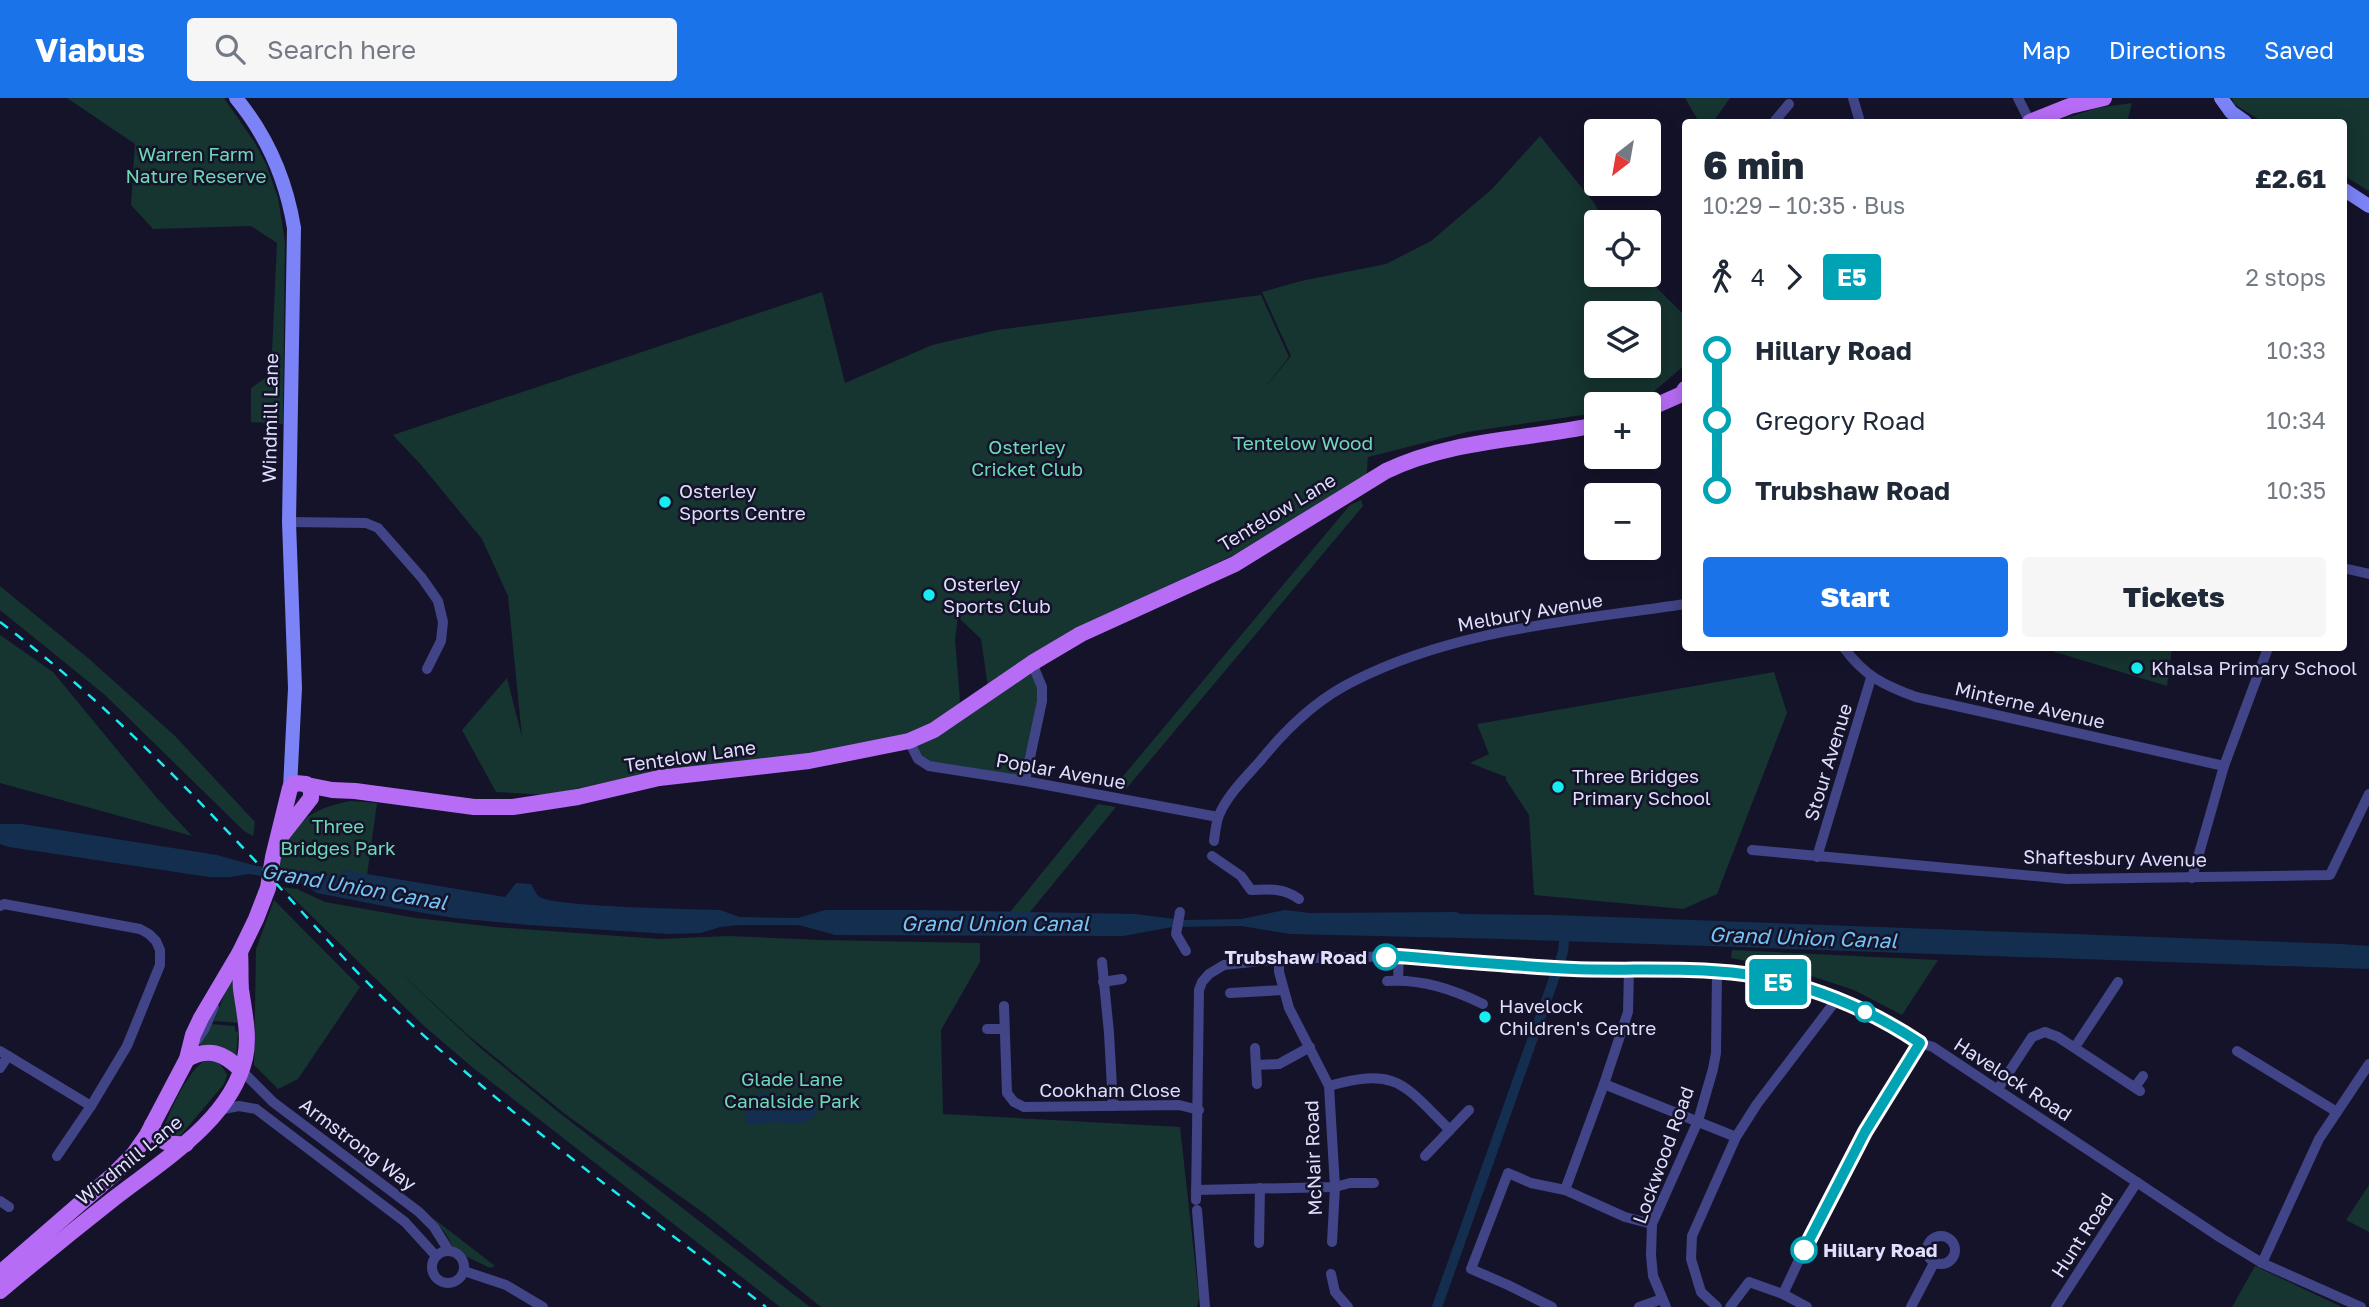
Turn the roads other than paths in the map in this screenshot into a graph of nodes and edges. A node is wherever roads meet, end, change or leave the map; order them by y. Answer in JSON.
{"nodes":[{"id":1,"x":236,"y":98,"type":"edge"},
{"id":2,"x":1853,"y":98,"type":"edge"},
{"id":3,"x":2018,"y":98,"type":"edge"},
{"id":4,"x":2104,"y":98,"type":"edge"},
{"id":5,"x":2221,"y":98,"type":"edge"},
{"id":6,"x":1789,"y":104,"type":"dead end"},
{"id":7,"x":1776,"y":119,"type":"edge"},
{"id":8,"x":1859,"y":119,"type":"edge"},
{"id":9,"x":2028,"y":119,"type":"edge"},
{"id":10,"x":2038,"y":119,"type":"edge"},
{"id":11,"x":2241,"y":119,"type":"edge"},
{"id":12,"x":2347,"y":192,"type":"edge"},
{"id":13,"x":2369,"y":206,"type":"edge"},
{"id":14,"x":1682,"y":395,"type":"edge"},
{"id":15,"x":1661,"y":404,"type":"edge"},
{"id":16,"x":1584,"y":427,"type":"edge"},
{"id":17,"x":289,"y":522,"type":"junction"},
{"id":18,"x":2347,"y":569,"type":"edge"},
{"id":19,"x":2369,"y":574,"type":"edge"},
{"id":20,"x":1682,"y":604,"type":"edge"},
{"id":21,"x":1846,"y":651,"type":"edge"},
{"id":22,"x":2268,"y":651,"type":"edge"},
{"id":23,"x":1032,"y":663,"type":"junction"},
{"id":24,"x":427,"y":669,"type":"dead end"},
{"id":25,"x":1871,"y":678,"type":"junction"},
{"id":26,"x":909,"y":741,"type":"junction"},
{"id":27,"x":2224,"y":766,"type":"junction"},
{"id":28,"x":1025,"y":781,"type":"junction"},
{"id":29,"x":300,"y":792,"type":"junction"},
{"id":30,"x":2369,"y":794,"type":"edge"},
{"id":31,"x":1218,"y":817,"type":"junction"},
{"id":32,"x":1214,"y":841,"type":"dead end"},
{"id":33,"x":1752,"y":850,"type":"dead end"},
{"id":34,"x":1212,"y":856,"type":"dead end"},
{"id":35,"x":1817,"y":857,"type":"junction"},
{"id":36,"x":2192,"y":878,"type":"junction"},
{"id":37,"x":1299,"y":899,"type":"dead end"},
{"id":38,"x":0,"y":906,"type":"edge"},
{"id":39,"x":1180,"y":912,"type":"dead end"},
{"id":40,"x":1186,"y":951,"type":"dead end"},
{"id":41,"x":240,"y":952,"type":"junction"},
{"id":42,"x":1399,"y":956,"type":"junction"},
{"id":43,"x":1279,"y":958,"type":"junction"},
{"id":44,"x":1102,"y":962,"type":"dead end"},
{"id":45,"x":1629,"y":969,"type":"junction"},
{"id":46,"x":1717,"y":972,"type":"junction"},
{"id":47,"x":1122,"y":979,"type":"dead end"},
{"id":48,"x":1103,"y":982,"type":"junction"},
{"id":49,"x":2118,"y":982,"type":"dead end"},
{"id":50,"x":1283,"y":990,"type":"junction"},
{"id":51,"x":1230,"y":993,"type":"dead end"},
{"id":52,"x":1837,"y":999,"type":"junction"},
{"id":53,"x":1483,"y":1004,"type":"dead end"},
{"id":54,"x":1004,"y":1006,"type":"dead end"},
{"id":55,"x":987,"y":1029,"type":"dead end"},
{"id":56,"x":1004,"y":1029,"type":"junction"},
{"id":57,"x":1920,"y":1043,"type":"junction"},
{"id":58,"x":1310,"y":1047,"type":"junction"},
{"id":59,"x":2075,"y":1047,"type":"junction"},
{"id":60,"x":1255,"y":1048,"type":"dead end"},
{"id":61,"x":2237,"y":1051,"type":"dead end"},
{"id":62,"x":188,"y":1052,"type":"junction"},
{"id":63,"x":4,"y":1054,"type":"edge"},
{"id":64,"x":2369,"y":1064,"type":"edge"},
{"id":65,"x":1256,"y":1065,"type":"junction"},
{"id":66,"x":0,"y":1068,"type":"edge"},
{"id":67,"x":241,"y":1070,"type":"junction"},
{"id":68,"x":2143,"y":1076,"type":"dead end"},
{"id":69,"x":1256,"y":1084,"type":"dead end"},
{"id":70,"x":1604,"y":1084,"type":"junction"},
{"id":71,"x":1329,"y":1086,"type":"junction"},
{"id":72,"x":1998,"y":1089,"type":"junction"},
{"id":73,"x":91,"y":1106,"type":"junction"},
{"id":74,"x":1113,"y":1106,"type":"junction"},
{"id":75,"x":218,"y":1110,"type":"junction"},
{"id":76,"x":1199,"y":1110,"type":"junction"},
{"id":77,"x":1469,"y":1110,"type":"dead end"},
{"id":78,"x":2337,"y":1112,"type":"junction"},
{"id":79,"x":1698,"y":1121,"type":"junction"},
{"id":80,"x":152,"y":1125,"type":"junction"},
{"id":81,"x":1450,"y":1130,"type":"junction"},
{"id":82,"x":1736,"y":1137,"type":"junction"},
{"id":83,"x":186,"y":1144,"type":"junction"},
{"id":84,"x":57,"y":1156,"type":"dead end"},
{"id":85,"x":1425,"y":1156,"type":"dead end"},
{"id":86,"x":2137,"y":1182,"type":"junction"},
{"id":87,"x":1374,"y":1183,"type":"dead end"},
{"id":88,"x":1335,"y":1187,"type":"junction"},
{"id":89,"x":1260,"y":1188,"type":"junction"},
{"id":90,"x":1565,"y":1190,"type":"junction"},
{"id":91,"x":1196,"y":1200,"type":"junction"},
{"id":92,"x":1652,"y":1224,"type":"junction"},
{"id":93,"x":1332,"y":1242,"type":"dead end"},
{"id":94,"x":1259,"y":1243,"type":"dead end"},
{"id":95,"x":449,"y":1251,"type":"junction"},
{"id":96,"x":436,"y":1256,"type":"junction"},
{"id":97,"x":1934,"y":1263,"type":"dead end"},
{"id":98,"x":2262,"y":1263,"type":"junction"},
{"id":99,"x":464,"y":1271,"type":"junction"},
{"id":100,"x":0,"y":1273,"type":"edge"},
{"id":101,"x":1331,"y":1274,"type":"dead end"},
{"id":102,"x":0,"y":1291,"type":"edge"},
{"id":103,"x":1783,"y":1294,"type":"junction"},
{"id":104,"x":1664,"y":1303,"type":"edge"},
{"id":105,"x":543,"y":1307,"type":"edge"},
{"id":106,"x":1205,"y":1307,"type":"edge"},
{"id":107,"x":1348,"y":1307,"type":"edge"},
{"id":108,"x":1552,"y":1307,"type":"edge"},
{"id":109,"x":1639,"y":1307,"type":"edge"},
{"id":110,"x":1717,"y":1307,"type":"edge"},
{"id":111,"x":1730,"y":1307,"type":"edge"},
{"id":112,"x":1807,"y":1307,"type":"edge"},
{"id":113,"x":1911,"y":1307,"type":"edge"},
{"id":114,"x":2056,"y":1307,"type":"edge"},
{"id":115,"x":2361,"y":1307,"type":"edge"}],
"edges":[{"from":1,"to":17,"type":"main road","name":"Windmill Lane"},
{"from":2,"to":8,"type":"street"},
{"from":3,"to":9,"type":"street"},
{"from":4,"to":10,"type":"main road"},
{"from":5,"to":11,"type":"main road"},
{"from":6,"to":7,"type":"street"},
{"from":12,"to":13,"type":"main road"},
{"from":14,"to":15,"type":"main road"},
{"from":16,"to":23,"type":"main road","name":"Tentelow Lane"},
{"from":17,"to":24,"type":"street"},
{"from":17,"to":29,"type":"main road","name":"Windmill Lane"},
{"from":18,"to":19,"type":"street"},
{"from":20,"to":31,"type":"street","name":"Melbury Avenue"},
{"from":21,"to":25,"type":"street","name":"Minterne Avenue"},
{"from":22,"to":27,"type":"street"},
{"from":23,"to":26,"type":"main road","name":"Tentelow Lane"},
{"from":23,"to":28,"type":"street"},
{"from":25,"to":27,"type":"street","name":"Minterne Avenue"},
{"from":25,"to":35,"type":"street","name":"Stour Avenue"},
{"from":26,"to":28,"type":"street","name":"Poplar Avenue"},
{"from":26,"to":29,"type":"main road","name":"Tentelow Lane"},
{"from":27,"to":36,"type":"street"},
{"from":28,"to":31,"type":"street","name":"Poplar Avenue"},
{"from":29,"to":41,"type":"main road","name":"Windmill Lane"},
{"from":30,"to":36,"type":"street","name":"Shaftesbury Avenue"},
{"from":31,"to":32,"type":"street","name":"Melbury Avenue"},
{"from":33,"to":35,"type":"street","name":"Shaftesbury Avenue"},
{"from":34,"to":37,"type":"street"},
{"from":35,"to":36,"type":"street","name":"Shaftesbury Avenue"},
{"from":38,"to":73,"type":"street"},
{"from":39,"to":40,"type":"street"},
{"from":41,"to":62,"type":"main road","name":"Windmill Lane"},
{"from":41,"to":67,"type":"main road","name":"Windmill Lane"},
{"from":42,"to":43,"type":"street","name":"Havelock Road"},
{"from":42,"to":45,"type":"street","name":"Havelock Road"},
{"from":42,"to":53,"type":"street"},
{"from":43,"to":50,"type":"street","name":"McNair Road"},
{"from":43,"to":76,"type":"street","name":"Havelock Road"},
{"from":44,"to":48,"type":"street"},
{"from":45,"to":46,"type":"street","name":"Havelock Road"},
{"from":45,"to":70,"type":"street"},
{"from":46,"to":52,"type":"street","name":"Havelock Road"},
{"from":46,"to":79,"type":"street","name":"Lockwood Road"},
{"from":47,"to":48,"type":"street"},
{"from":48,"to":74,"type":"street"},
{"from":49,"to":59,"type":"street"},
{"from":50,"to":51,"type":"street"},
{"from":50,"to":58,"type":"street","name":"McNair Road"},
{"from":52,"to":57,"type":"street","name":"Havelock Road"},
{"from":52,"to":82,"type":"street"},
{"from":54,"to":56,"type":"street","name":"Cookham Close"},
{"from":55,"to":56,"type":"street"},
{"from":56,"to":74,"type":"street","name":"Cookham Close"},
{"from":57,"to":72,"type":"street","name":"Havelock Road"},
{"from":57,"to":103,"type":"street"},
{"from":58,"to":65,"type":"street"},
{"from":58,"to":71,"type":"street","name":"McNair Road"},
{"from":59,"to":68,"type":"street"},
{"from":59,"to":72,"type":"street"},
{"from":60,"to":65,"type":"street"},
{"from":61,"to":78,"type":"street"},
{"from":62,"to":67,"type":"main road"},
{"from":62,"to":80,"type":"main road","name":"Windmill Lane"},
{"from":63,"to":66,"type":"street"},
{"from":63,"to":73,"type":"street"},
{"from":64,"to":78,"type":"street"},
{"from":65,"to":69,"type":"street"},
{"from":67,"to":75,"type":"main road","name":"Windmill Lane"},
{"from":67,"to":95,"type":"street","name":"Armstrong Way"},
{"from":70,"to":79,"type":"street"},
{"from":70,"to":90,"type":"street"},
{"from":71,"to":81,"type":"street"},
{"from":71,"to":88,"type":"street","name":"McNair Road"},
{"from":72,"to":86,"type":"street","name":"Havelock Road"},
{"from":73,"to":84,"type":"street"},
{"from":74,"to":76,"type":"street","name":"Cookham Close"},
{"from":75,"to":83,"type":"main road","name":"Windmill Lane"},
{"from":75,"to":96,"type":"street","name":"Armstrong Way"},
{"from":76,"to":91,"type":"street"},
{"from":77,"to":81,"type":"street"},
{"from":78,"to":98,"type":"street"},
{"from":79,"to":82,"type":"street"},
{"from":79,"to":92,"type":"street","name":"Lockwood Road"},
{"from":80,"to":83,"type":"main road"},
{"from":80,"to":100,"type":"main road","name":"Windmill Lane"},
{"from":81,"to":85,"type":"street"},
{"from":82,"to":110,"type":"street"},
{"from":83,"to":102,"type":"main road","name":"Windmill Lane"},
{"from":86,"to":98,"type":"street","name":"Havelock Road"},
{"from":86,"to":114,"type":"street","name":"Hunt Road"},
{"from":87,"to":88,"type":"street"},
{"from":88,"to":89,"type":"street"},
{"from":88,"to":93,"type":"street","name":"McNair Road"},
{"from":89,"to":91,"type":"street"},
{"from":89,"to":94,"type":"street"},
{"from":90,"to":92,"type":"street"},
{"from":90,"to":108,"type":"street"},
{"from":91,"to":106,"type":"street"},
{"from":92,"to":104,"type":"street","name":"Lockwood Road"},
{"from":95,"to":96,"type":"street"},
{"from":95,"to":99,"type":"street","name":"Armstrong Way"},
{"from":96,"to":99,"type":"street","name":"Armstrong Way"},
{"from":97,"to":113,"type":"street"},
{"from":98,"to":115,"type":"street","name":"Havelock Road"},
{"from":99,"to":105,"type":"street","name":"Armstrong Way"},
{"from":101,"to":107,"type":"street"},
{"from":103,"to":111,"type":"street"},
{"from":103,"to":112,"type":"street"},
{"from":104,"to":109,"type":"street"}]}
